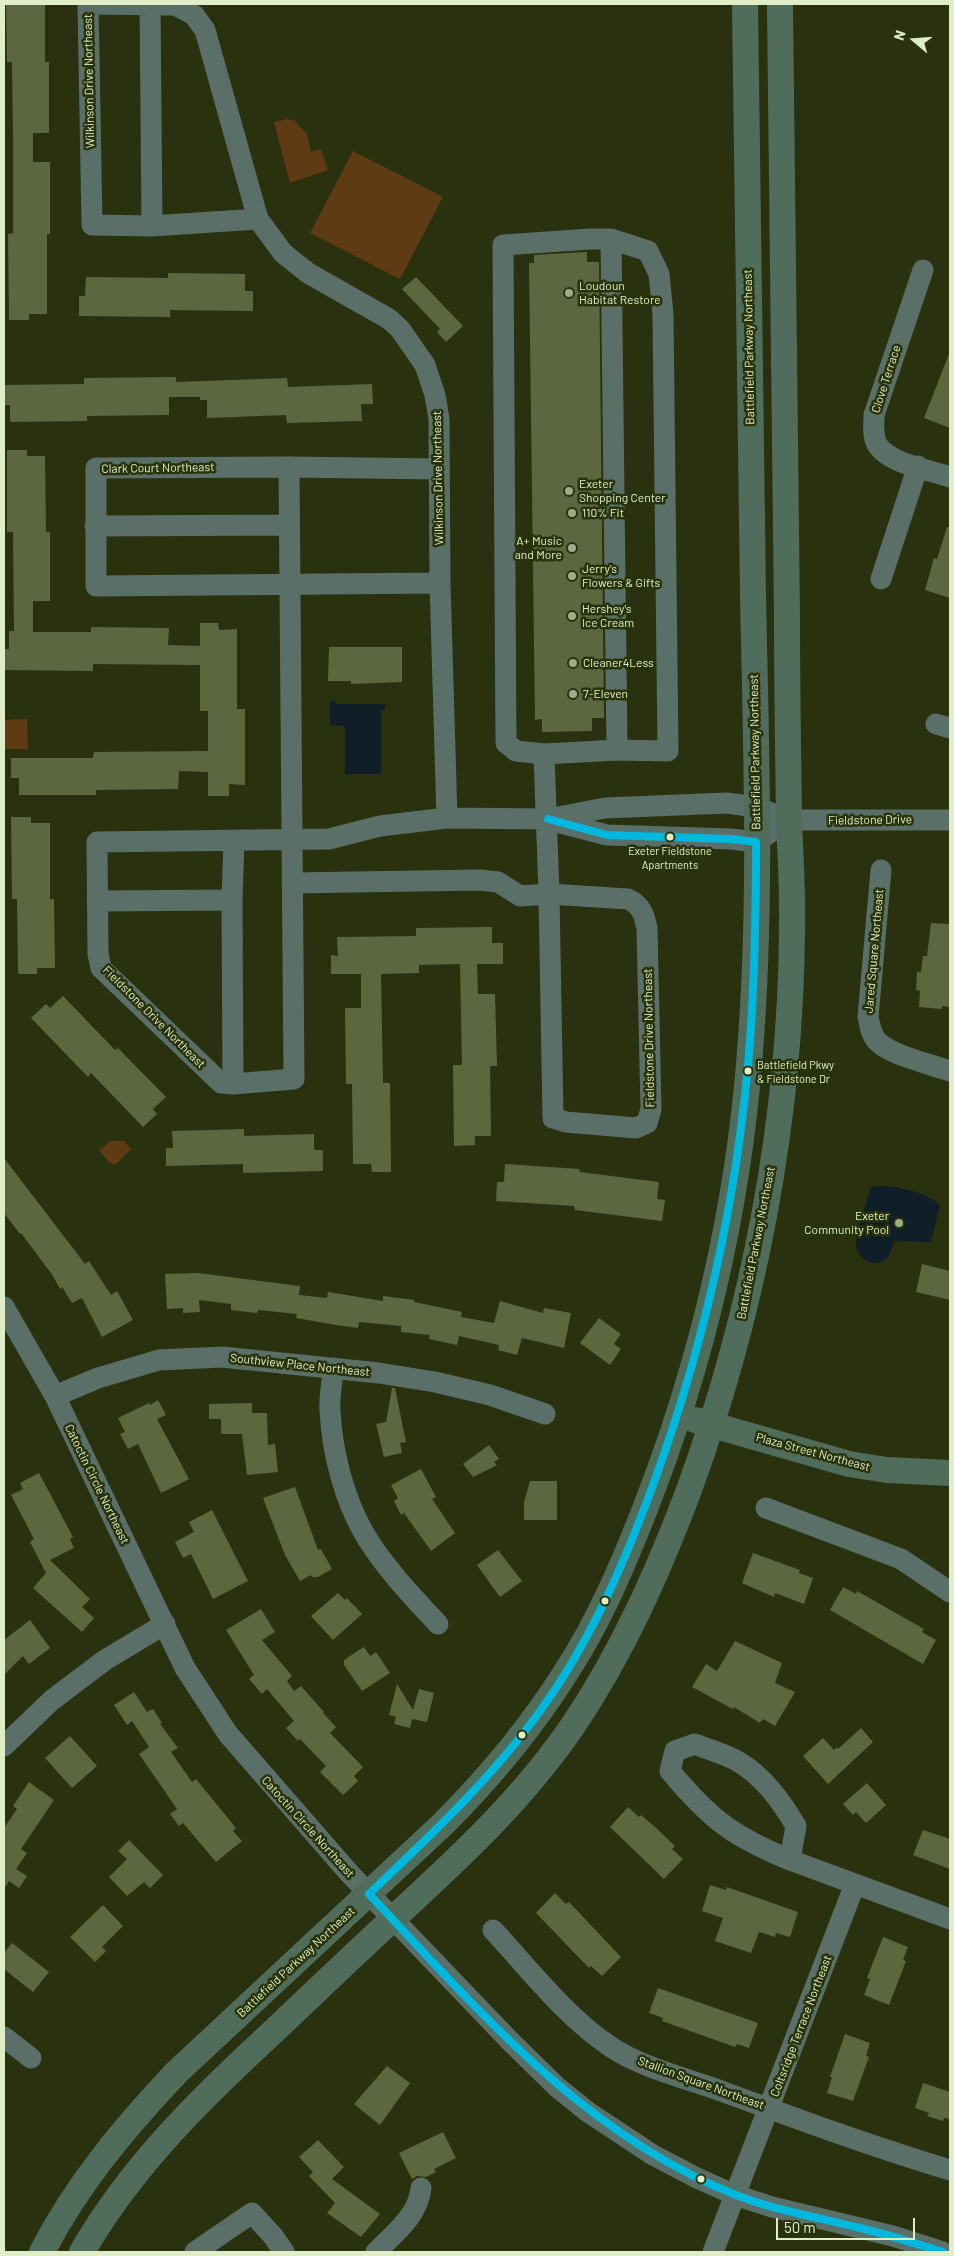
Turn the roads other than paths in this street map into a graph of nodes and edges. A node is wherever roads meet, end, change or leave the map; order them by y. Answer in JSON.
{"nodes":[{"id":1,"x":150,"y":4,"type":"edge"},
{"id":2,"x":745,"y":4,"type":"edge"},
{"id":3,"x":780,"y":4,"type":"edge"},
{"id":4,"x":258,"y":219,"type":"junction"},
{"id":5,"x":152,"y":226,"type":"junction"},
{"id":6,"x":611,"y":239,"type":"junction"},
{"id":7,"x":923,"y":270,"type":"dead end"},
{"id":8,"x":918,"y":466,"type":"junction"},
{"id":9,"x":288,"y":467,"type":"junction"},
{"id":10,"x":438,"y":469,"type":"junction"},
{"id":11,"x":950,"y":477,"type":"edge"},
{"id":12,"x":288,"y":525,"type":"junction"},
{"id":13,"x":95,"y":526,"type":"junction"},
{"id":14,"x":881,"y":579,"type":"dead end"},
{"id":15,"x":440,"y":583,"type":"junction"},
{"id":16,"x":289,"y":584,"type":"junction"},
{"id":17,"x":617,"y":750,"type":"junction"},
{"id":18,"x":544,"y":754,"type":"junction"},
{"id":19,"x":756,"y":807,"type":"junction"},
{"id":20,"x":447,"y":818,"type":"junction"},
{"id":21,"x":548,"y":819,"type":"junction"},
{"id":22,"x":789,"y":820,"type":"junction"},
{"id":23,"x":950,"y":820,"type":"edge"},
{"id":24,"x":294,"y":840,"type":"junction"},
{"id":25,"x":234,"y":841,"type":"junction"},
{"id":26,"x":756,"y":842,"type":"junction"},
{"id":27,"x":881,"y":870,"type":"dead end"},
{"id":28,"x":292,"y":883,"type":"junction"},
{"id":29,"x":549,"y":894,"type":"junction"},
{"id":30,"x":232,"y":900,"type":"junction"},
{"id":31,"x":97,"y":901,"type":"junction"},
{"id":32,"x":950,"y":1071,"type":"edge"},
{"id":33,"x":234,"y":1084,"type":"junction"},
{"id":34,"x":4,"y":1307,"type":"edge"},
{"id":35,"x":334,"y":1368,"type":"junction"},
{"id":36,"x":55,"y":1396,"type":"junction"},
{"id":37,"x":545,"y":1414,"type":"dead end"},
{"id":38,"x":678,"y":1415,"type":"junction"},
{"id":39,"x":712,"y":1424,"type":"junction"},
{"id":40,"x":950,"y":1473,"type":"edge"},
{"id":41,"x":766,"y":1508,"type":"dead end"},
{"id":42,"x":947,"y":1582,"type":"edge"},
{"id":43,"x":165,"y":1624,"type":"junction"},
{"id":44,"x":438,"y":1624,"type":"dead end"},
{"id":45,"x":4,"y":1746,"type":"edge"},
{"id":46,"x":790,"y":1860,"type":"junction"},
{"id":47,"x":855,"y":1884,"type":"junction"},
{"id":48,"x":369,"y":1894,"type":"junction"},
{"id":49,"x":393,"y":1919,"type":"junction"},
{"id":50,"x":950,"y":1919,"type":"edge"},
{"id":51,"x":493,"y":1930,"type":"dead end"},
{"id":52,"x":4,"y":2037,"type":"edge"},
{"id":53,"x":31,"y":2058,"type":"dead end"},
{"id":54,"x":770,"y":2109,"type":"junction"},
{"id":55,"x":950,"y":2170,"type":"edge"},
{"id":56,"x":421,"y":2188,"type":"dead end"},
{"id":57,"x":735,"y":2195,"type":"junction"},
{"id":58,"x":42,"y":2252,"type":"edge"},
{"id":59,"x":82,"y":2252,"type":"edge"},
{"id":60,"x":195,"y":2252,"type":"edge"},
{"id":61,"x":284,"y":2252,"type":"edge"},
{"id":62,"x":376,"y":2252,"type":"edge"},
{"id":63,"x":713,"y":2252,"type":"edge"},
{"id":64,"x":943,"y":2252,"type":"edge"}],
"edges":[{"from":1,"to":4,"type":"street","name":"Wilkinson Drive Northeast"},
{"from":1,"to":5,"type":"street"},
{"from":1,"to":5,"type":"street","name":"Wilkinson Drive Northeast"},
{"from":2,"to":19,"type":"main road","name":"Battlefield Parkway Northeast"},
{"from":3,"to":22,"type":"main road","name":"Battlefield Parkway Northeast"},
{"from":4,"to":5,"type":"street","name":"Wilkinson Drive Northeast"},
{"from":4,"to":10,"type":"street","name":"Wilkinson Drive Northeast"},
{"from":6,"to":17,"type":"street"},
{"from":6,"to":17,"type":"street"},
{"from":6,"to":18,"type":"street"},
{"from":7,"to":8,"type":"street","name":"Clove Terrace"},
{"from":8,"to":11,"type":"street","name":"Clove Terrace"},
{"from":8,"to":14,"type":"street"},
{"from":9,"to":10,"type":"street","name":"Clark Court Northeast"},
{"from":9,"to":12,"type":"street"},
{"from":9,"to":13,"type":"street","name":"Clark Court Northeast"},
{"from":10,"to":15,"type":"street","name":"Wilkinson Drive Northeast"},
{"from":12,"to":13,"type":"street"},
{"from":12,"to":16,"type":"street"},
{"from":13,"to":16,"type":"street","name":"Clark Court Northeast"},
{"from":15,"to":16,"type":"street","name":"Clark Court Northeast"},
{"from":15,"to":20,"type":"street","name":"Wilkinson Drive Northeast"},
{"from":16,"to":24,"type":"street"},
{"from":17,"to":18,"type":"street"},
{"from":18,"to":21,"type":"street"},
{"from":19,"to":21,"type":"street","name":"Fieldstone Drive Northeast"},
{"from":19,"to":22,"type":"street","name":"Fieldstone Drive Northeast"},
{"from":19,"to":26,"type":"main road","name":"Battlefield Parkway Northeast"},
{"from":20,"to":21,"type":"street","name":"Fieldstone Drive Northeast"},
{"from":20,"to":24,"type":"street","name":"Fieldstone Drive Northeast"},
{"from":21,"to":26,"type":"street","name":"Fieldstone Drive Northeast"},
{"from":21,"to":29,"type":"street","name":"Fieldstone Drive Northeast"},
{"from":22,"to":23,"type":"street","name":"Fieldstone Drive"},
{"from":22,"to":26,"type":"street"},
{"from":22,"to":39,"type":"main road","name":"Battlefield Parkway Northeast"},
{"from":24,"to":25,"type":"street","name":"Fieldstone Drive Northeast"},
{"from":24,"to":28,"type":"street","name":"Fieldstone Drive Northeast"},
{"from":25,"to":30,"type":"street"},
{"from":25,"to":31,"type":"street","name":"Fieldstone Drive Northeast"},
{"from":26,"to":38,"type":"main road","name":"Battlefield Parkway Northeast"},
{"from":27,"to":32,"type":"street","name":"Jared Square Northeast"},
{"from":28,"to":29,"type":"street","name":"Fieldstone Drive Northeast"},
{"from":28,"to":33,"type":"street","name":"Fieldstone Drive Northeast"},
{"from":29,"to":29,"type":"street","name":"Fieldstone Drive Northeast"},
{"from":30,"to":31,"type":"street"},
{"from":30,"to":33,"type":"street"},
{"from":31,"to":33,"type":"street","name":"Fieldstone Drive Northeast"},
{"from":34,"to":36,"type":"street","name":"Catoctin Circle Northeast"},
{"from":35,"to":36,"type":"street","name":"Southview Place Northeast"},
{"from":35,"to":37,"type":"street","name":"Southview Place Northeast"},
{"from":35,"to":44,"type":"street"},
{"from":36,"to":43,"type":"street","name":"Catoctin Circle Northeast"},
{"from":38,"to":39,"type":"main road","name":"Plaza Street Northeast"},
{"from":38,"to":48,"type":"main road","name":"Battlefield Parkway Northeast"},
{"from":39,"to":40,"type":"main road","name":"Plaza Street Northeast"},
{"from":39,"to":49,"type":"main road","name":"Battlefield Parkway Northeast"},
{"from":41,"to":42,"type":"street"},
{"from":43,"to":45,"type":"street"},
{"from":43,"to":48,"type":"street","name":"Catoctin Circle Northeast"},
{"from":46,"to":46,"type":"street"},
{"from":46,"to":47,"type":"street"},
{"from":47,"to":50,"type":"street"},
{"from":47,"to":54,"type":"street","name":"Coltsridge Terrace Northeast"},
{"from":48,"to":49,"type":"street","name":"Catoctin Circle Northeast"},
{"from":48,"to":58,"type":"main road","name":"Battlefield Parkway Northeast"},
{"from":49,"to":57,"type":"street","name":"Catoctin Circle Northeast"},
{"from":49,"to":59,"type":"main road","name":"Battlefield Parkway Northeast"},
{"from":51,"to":54,"type":"street","name":"Stallion Square Northeast"},
{"from":52,"to":53,"type":"street"},
{"from":54,"to":55,"type":"street","name":"Stallion Square Northeast"},
{"from":54,"to":57,"type":"street","name":"Coltsridge Terrace Northeast"},
{"from":56,"to":62,"type":"street"},
{"from":57,"to":63,"type":"street","name":"Coltsridge Terrace Northeast"},
{"from":57,"to":64,"type":"street","name":"Catoctin Circle Northeast"},
{"from":60,"to":61,"type":"street"}]}
